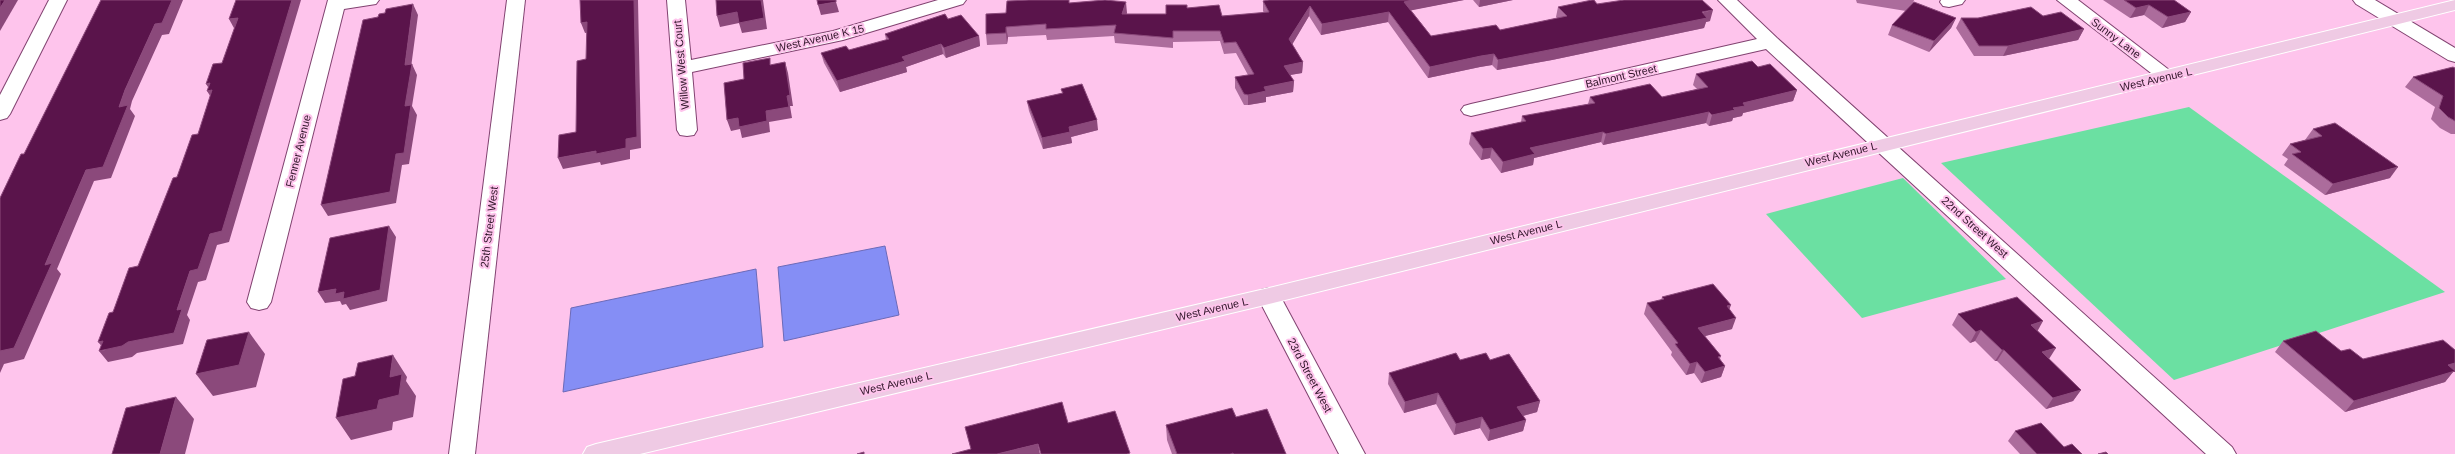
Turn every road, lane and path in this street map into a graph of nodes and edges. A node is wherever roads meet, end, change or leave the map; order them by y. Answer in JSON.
{"nodes":[{"id":1,"x":58,"y":0,"type":"edge"},
{"id":2,"x":370,"y":0,"type":"edge"},
{"id":3,"x":516,"y":0,"type":"edge"},
{"id":4,"x":676,"y":0,"type":"edge"},
{"id":5,"x":957,"y":0,"type":"edge"},
{"id":6,"x":1728,"y":0,"type":"edge"},
{"id":7,"x":2066,"y":0,"type":"edge"},
{"id":8,"x":2362,"y":0,"type":"edge"},
{"id":9,"x":336,"y":3,"type":"edge"},
{"id":10,"x":2455,"y":5,"type":"edge"},
{"id":11,"x":2395,"y":20,"type":"junction"},
{"id":12,"x":1770,"y":42,"type":"junction"},
{"id":13,"x":2455,"y":56,"type":"edge"},
{"id":14,"x":681,"y":68,"type":"junction"},
{"id":15,"x":2167,"y":76,"type":"junction"},
{"id":16,"x":2,"y":106,"type":"edge"},
{"id":17,"x":1471,"y":110,"type":"dead end"},
{"id":18,"x":687,"y":130,"type":"dead end"},
{"id":19,"x":1883,"y":144,"type":"junction"},
{"id":20,"x":1269,"y":296,"type":"junction"},
{"id":21,"x":259,"y":302,"type":"dead end"},
{"id":22,"x":462,"y":454,"type":"edge"},
{"id":23,"x":596,"y":454,"type":"edge"},
{"id":24,"x":1352,"y":454,"type":"edge"},
{"id":25,"x":2223,"y":454,"type":"edge"}],
"edges":[{"from":1,"to":16,"type":"street"},
{"from":2,"to":9,"type":"street"},
{"from":3,"to":22,"type":"street","name":"25th Street West"},
{"from":4,"to":14,"type":"street","name":"Willow West Court"},
{"from":5,"to":14,"type":"street","name":"West Avenue K 15"},
{"from":6,"to":12,"type":"street","name":"22nd Street West"},
{"from":7,"to":15,"type":"street","name":"Sunny Lane"},
{"from":8,"to":11,"type":"street"},
{"from":9,"to":21,"type":"street","name":"Fenner Avenue"},
{"from":10,"to":11,"type":"main road","name":"West Avenue L"},
{"from":11,"to":13,"type":"street"},
{"from":11,"to":15,"type":"main road","name":"West Avenue L"},
{"from":12,"to":17,"type":"street","name":"Balmont Street"},
{"from":12,"to":19,"type":"street","name":"22nd Street West"},
{"from":14,"to":18,"type":"street","name":"Willow West Court"},
{"from":15,"to":19,"type":"main road","name":"West Avenue L"},
{"from":19,"to":20,"type":"main road","name":"West Avenue L"},
{"from":19,"to":25,"type":"street","name":"22nd Street West"},
{"from":20,"to":23,"type":"main road","name":"West Avenue L"},
{"from":20,"to":24,"type":"street","name":"23rd Street West"}]}
